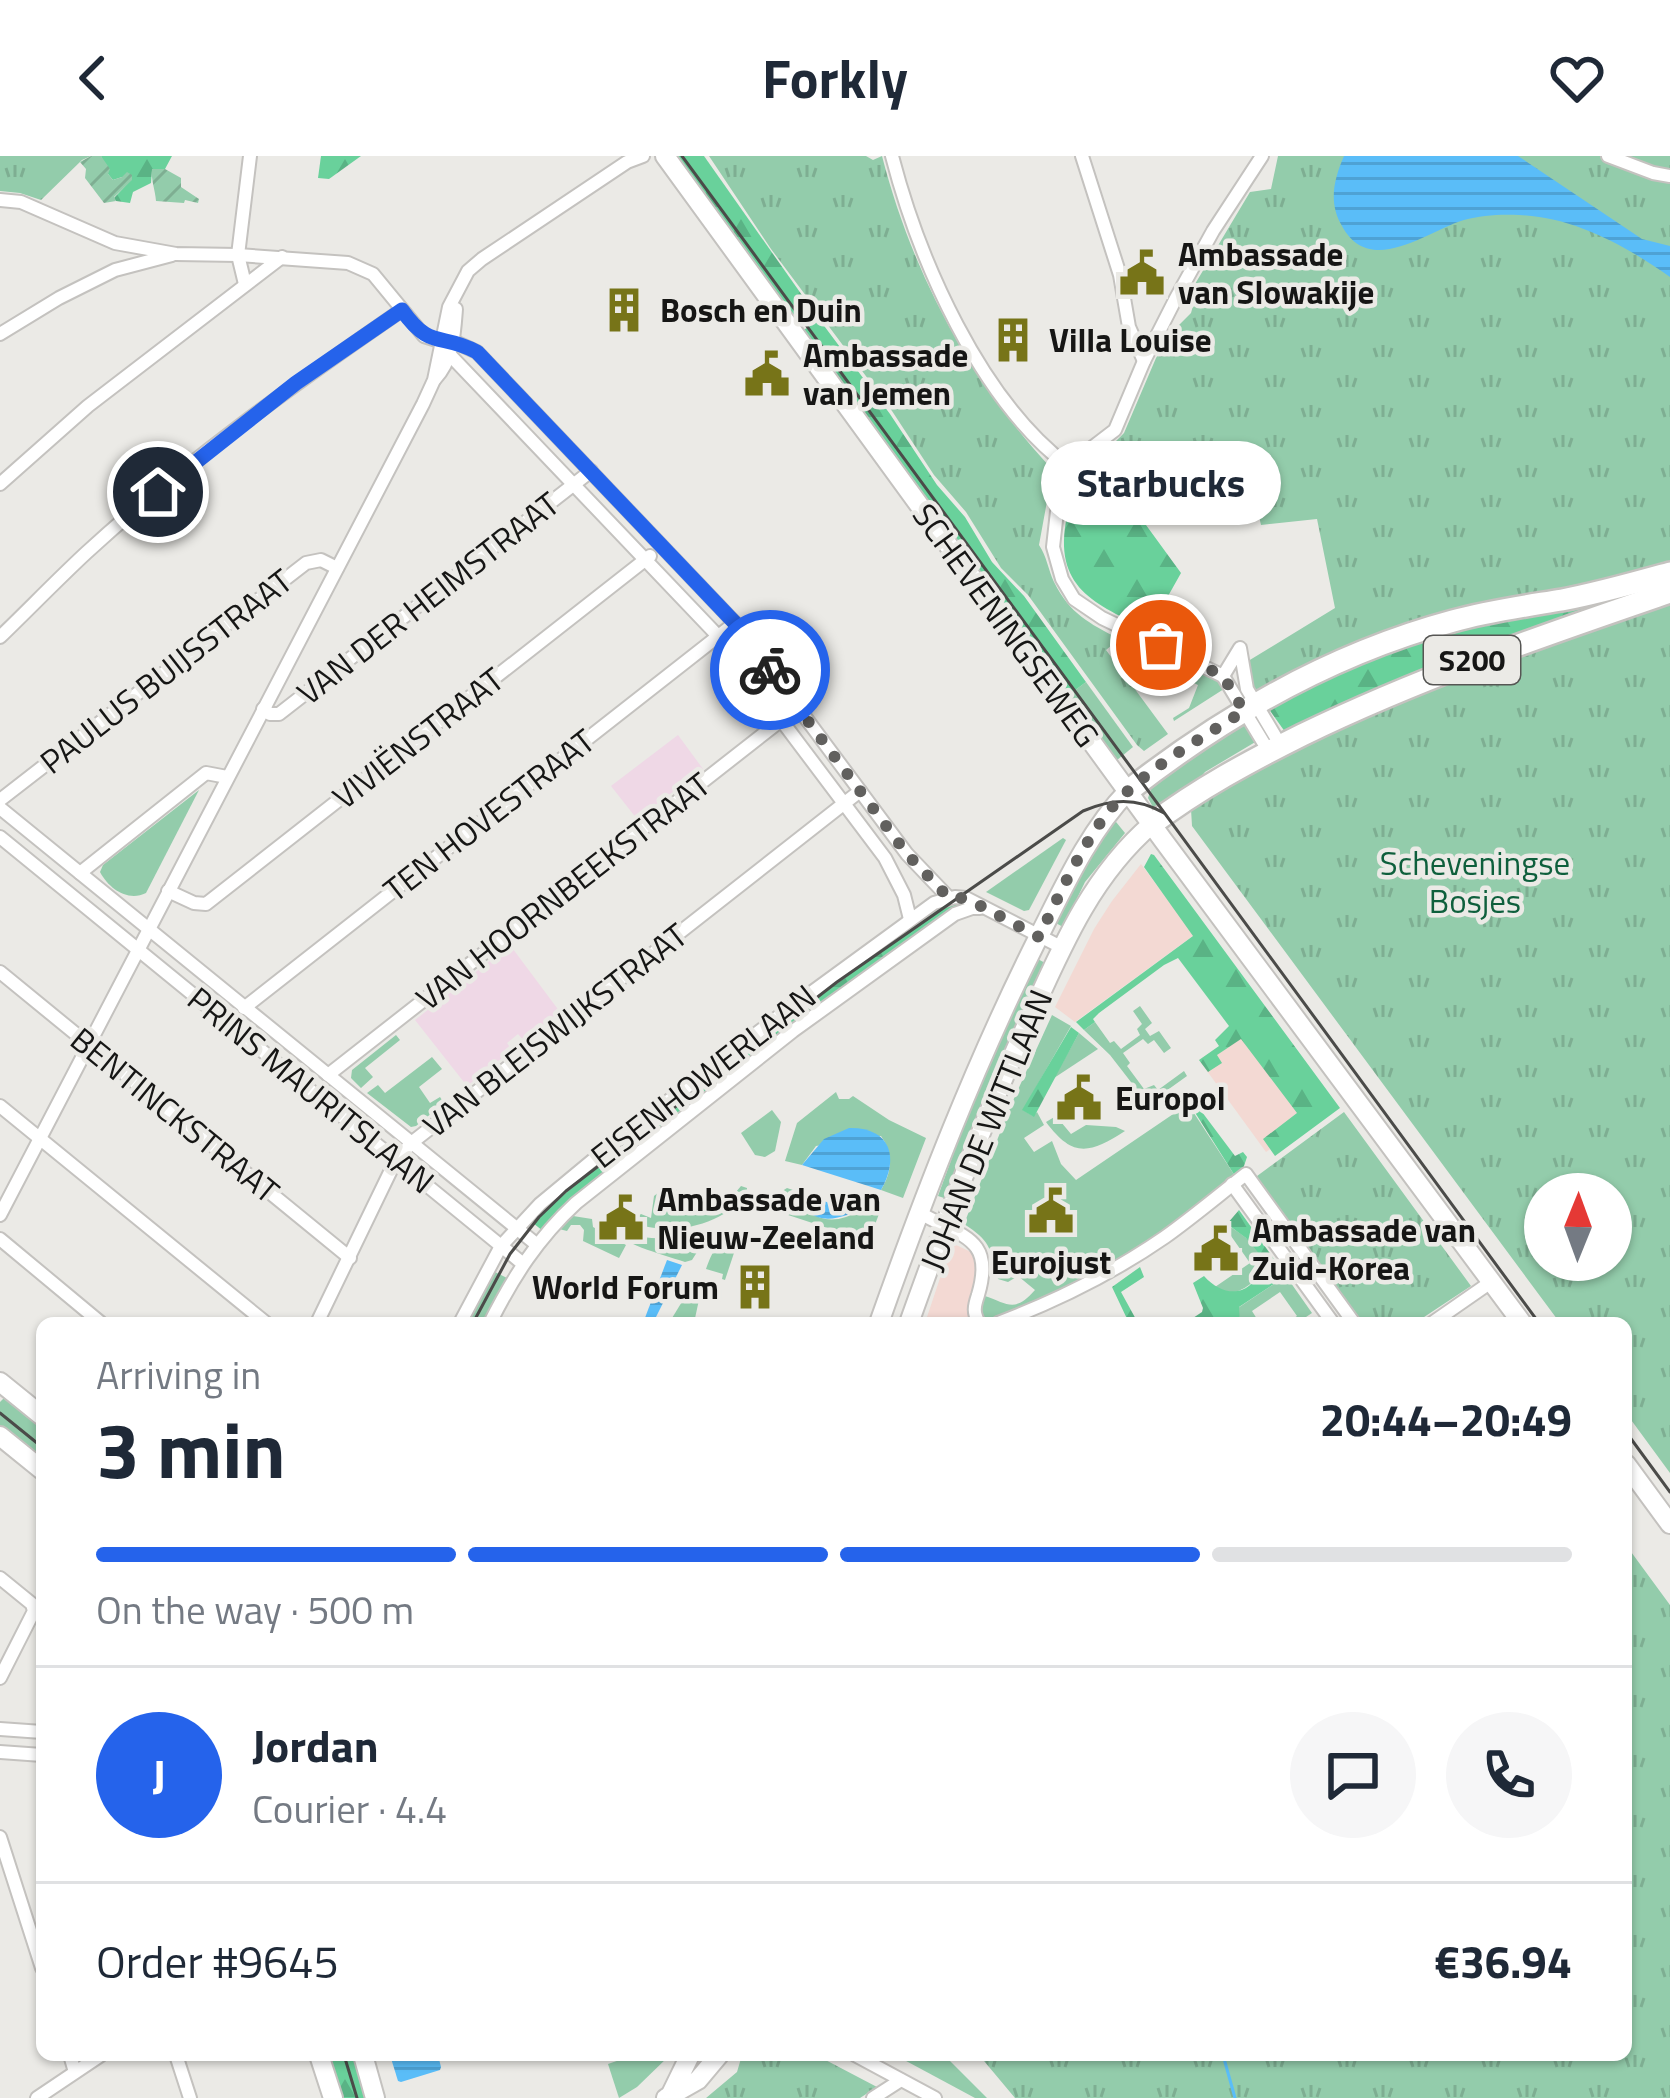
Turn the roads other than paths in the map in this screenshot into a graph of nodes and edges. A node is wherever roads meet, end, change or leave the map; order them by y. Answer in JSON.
{"nodes":[{"id":1,"x":250,"y":156,"type":"edge"},
{"id":2,"x":644,"y":156,"type":"edge"},
{"id":3,"x":665,"y":156,"type":"edge"},
{"id":4,"x":892,"y":156,"type":"edge"},
{"id":5,"x":1082,"y":156,"type":"edge"},
{"id":6,"x":1262,"y":156,"type":"edge"},
{"id":7,"x":1608,"y":156,"type":"edge"},
{"id":8,"x":628,"y":159,"type":"edge"},
{"id":9,"x":1670,"y":176,"type":"edge"},
{"id":10,"x":0,"y":200,"type":"edge"},
{"id":11,"x":115,"y":243,"type":"junction"},
{"id":12,"x":176,"y":254,"type":"junction"},
{"id":13,"x":238,"y":255,"type":"junction"},
{"id":14,"x":282,"y":257,"type":"junction"},
{"id":15,"x":115,"y":270,"type":"junction"},
{"id":16,"x":245,"y":284,"type":"junction"},
{"id":17,"x":402,"y":310,"type":"junction"},
{"id":18,"x":0,"y":334,"type":"edge"},
{"id":19,"x":449,"y":346,"type":"junction"},
{"id":20,"x":1144,"y":361,"type":"junction"},
{"id":21,"x":1067,"y":466,"type":"junction"},
{"id":22,"x":590,"y":471,"type":"junction"},
{"id":23,"x":0,"y":484,"type":"edge"},
{"id":24,"x":573,"y":484,"type":"junction"},
{"id":25,"x":661,"y":546,"type":"junction"},
{"id":26,"x":646,"y":560,"type":"junction"},
{"id":27,"x":338,"y":568,"type":"junction"},
{"id":28,"x":1670,"y":573,"type":"edge"},
{"id":29,"x":1670,"y":592,"type":"edge"},
{"id":30,"x":734,"y":622,"type":"junction"},
{"id":31,"x":718,"y":636,"type":"junction"},
{"id":32,"x":0,"y":637,"type":"edge"},
{"id":33,"x":1223,"y":676,"type":"junction"},
{"id":34,"x":798,"y":707,"type":"junction"},
{"id":35,"x":1251,"y":708,"type":"junction"},
{"id":36,"x":263,"y":709,"type":"junction"},
{"id":37,"x":782,"y":720,"type":"junction"},
{"id":38,"x":1275,"y":749,"type":"junction"},
{"id":39,"x":227,"y":778,"type":"junction"},
{"id":40,"x":860,"y":791,"type":"junction"},
{"id":41,"x":1128,"y":791,"type":"junction"},
{"id":42,"x":0,"y":804,"type":"edge"},
{"id":43,"x":843,"y":805,"type":"junction"},
{"id":44,"x":1152,"y":824,"type":"junction"},
{"id":45,"x":0,"y":838,"type":"edge"},
{"id":46,"x":80,"y":873,"type":"junction"},
{"id":47,"x":168,"y":891,"type":"junction"},
{"id":48,"x":949,"y":898,"type":"junction"},
{"id":49,"x":993,"y":911,"type":"junction"},
{"id":50,"x":910,"y":919,"type":"junction"},
{"id":51,"x":149,"y":930,"type":"junction"},
{"id":52,"x":1039,"y":937,"type":"junction"},
{"id":53,"x":1063,"y":948,"type":"junction"},
{"id":54,"x":139,"y":950,"type":"junction"},
{"id":55,"x":0,"y":972,"type":"edge"},
{"id":56,"x":244,"y":1007,"type":"junction"},
{"id":57,"x":89,"y":1044,"type":"junction"},
{"id":58,"x":328,"y":1076,"type":"junction"},
{"id":59,"x":0,"y":1106,"type":"edge"},
{"id":60,"x":40,"y":1138,"type":"junction"},
{"id":61,"x":410,"y":1144,"type":"junction"},
{"id":62,"x":396,"y":1159,"type":"junction"},
{"id":63,"x":1232,"y":1184,"type":"junction"},
{"id":64,"x":920,"y":1213,"type":"junction"},
{"id":65,"x":0,"y":1215,"type":"edge"},
{"id":66,"x":944,"y":1226,"type":"junction"},
{"id":67,"x":516,"y":1228,"type":"junction"},
{"id":68,"x":0,"y":1239,"type":"edge"},
{"id":69,"x":536,"y":1244,"type":"junction"},
{"id":70,"x":501,"y":1246,"type":"junction"},
{"id":71,"x":350,"y":1258,"type":"junction"},
{"id":72,"x":522,"y":1263,"type":"junction"},
{"id":73,"x":1491,"y":1282,"type":"junction"},
{"id":74,"x":94,"y":1317,"type":"edge"},
{"id":75,"x":259,"y":1317,"type":"edge"},
{"id":76,"x":320,"y":1317,"type":"edge"},
{"id":77,"x":463,"y":1317,"type":"edge"},
{"id":78,"x":493,"y":1317,"type":"edge"},
{"id":79,"x":880,"y":1317,"type":"edge"},
{"id":80,"x":911,"y":1317,"type":"edge"},
{"id":81,"x":977,"y":1317,"type":"edge"},
{"id":82,"x":1013,"y":1317,"type":"edge"},
{"id":83,"x":1329,"y":1317,"type":"edge"},
{"id":84,"x":1350,"y":1317,"type":"edge"},
{"id":85,"x":1441,"y":1317,"type":"edge"},
{"id":86,"x":1517,"y":1317,"type":"edge"},
{"id":87,"x":0,"y":1382,"type":"edge"},
{"id":88,"x":36,"y":1411,"type":"edge"},
{"id":89,"x":0,"y":1436,"type":"edge"},
{"id":90,"x":36,"y":1465,"type":"edge"},
{"id":91,"x":1632,"y":1472,"type":"edge"},
{"id":92,"x":1670,"y":1524,"type":"edge"},
{"id":93,"x":0,"y":1578,"type":"edge"},
{"id":94,"x":0,"y":1678,"type":"edge"},
{"id":95,"x":0,"y":1730,"type":"edge"},
{"id":96,"x":36,"y":1732,"type":"edge"},
{"id":97,"x":0,"y":1751,"type":"edge"},
{"id":98,"x":36,"y":1754,"type":"edge"},
{"id":99,"x":0,"y":1837,"type":"edge"},
{"id":100,"x":36,"y":1949,"type":"edge"},
{"id":101,"x":72,"y":2061,"type":"edge"},
{"id":102,"x":92,"y":2061,"type":"edge"},
{"id":103,"x":178,"y":2061,"type":"edge"},
{"id":104,"x":321,"y":2061,"type":"edge"},
{"id":105,"x":365,"y":2061,"type":"edge"},
{"id":106,"x":687,"y":2061,"type":"edge"},
{"id":107,"x":714,"y":2061,"type":"edge"},
{"id":108,"x":866,"y":2061,"type":"edge"},
{"id":109,"x":75,"y":2072,"type":"junction"},
{"id":110,"x":901,"y":2080,"type":"junction"},
{"id":111,"x":669,"y":2096,"type":"edge"},
{"id":112,"x":37,"y":2098,"type":"edge"},
{"id":113,"x":190,"y":2098,"type":"edge"},
{"id":114,"x":332,"y":2098,"type":"edge"},
{"id":115,"x":376,"y":2098,"type":"edge"},
{"id":116,"x":873,"y":2098,"type":"edge"},
{"id":117,"x":935,"y":2098,"type":"edge"}],
"edges":[{"from":1,"to":13,"type":"street"},
{"from":2,"to":8,"type":"street"},
{"from":3,"to":41,"type":"street","name":"SCHEVENINGSEWEG"},
{"from":4,"to":21,"type":"street"},
{"from":5,"to":20,"type":"street"},
{"from":6,"to":20,"type":"street"},
{"from":7,"to":9,"type":"street"},
{"from":8,"to":19,"type":"street"},
{"from":10,"to":11,"type":"street"},
{"from":11,"to":12,"type":"street"},
{"from":11,"to":15,"type":"street"},
{"from":12,"to":13,"type":"street"},
{"from":12,"to":15,"type":"street"},
{"from":13,"to":14,"type":"street"},
{"from":13,"to":16,"type":"street"},
{"from":14,"to":16,"type":"street"},
{"from":14,"to":17,"type":"street"},
{"from":15,"to":18,"type":"street"},
{"from":16,"to":23,"type":"street"},
{"from":17,"to":19,"type":"street"},
{"from":17,"to":32,"type":"street"},
{"from":19,"to":22,"type":"street"},
{"from":19,"to":24,"type":"street"},
{"from":19,"to":27,"type":"street"},
{"from":20,"to":21,"type":"street"},
{"from":21,"to":33,"type":"street"},
{"from":22,"to":24,"type":"street","name":"VAN DER HEIMSTRAAT"},
{"from":22,"to":25,"type":"street"},
{"from":24,"to":26,"type":"street"},
{"from":24,"to":36,"type":"street","name":"VAN DER HEIMSTRAAT"},
{"from":25,"to":26,"type":"street","name":"VIVIËNSTRAAT"},
{"from":25,"to":30,"type":"street"},
{"from":26,"to":31,"type":"street"},
{"from":26,"to":47,"type":"street","name":"VIVIËNSTRAAT"},
{"from":27,"to":36,"type":"street"},
{"from":27,"to":42,"type":"street","name":"PAULUS BUIJSSTRAAT"},
{"from":28,"to":35,"type":"main road","number":"S200"},
{"from":29,"to":38,"type":"main road","number":"S200"},
{"from":30,"to":31,"type":"street","name":"TEN HOVESTRAAT"},
{"from":30,"to":34,"type":"street"},
{"from":31,"to":37,"type":"street"},
{"from":31,"to":56,"type":"street","name":"TEN HOVESTRAAT"},
{"from":33,"to":35,"type":"street"},
{"from":33,"to":35,"type":"street"},
{"from":34,"to":37,"type":"street","name":"VAN HOORNBEEKSTRAAT"},
{"from":34,"to":40,"type":"street"},
{"from":35,"to":38,"type":"street"},
{"from":35,"to":41,"type":"main road","number":"S200"},
{"from":36,"to":39,"type":"street"},
{"from":37,"to":43,"type":"street"},
{"from":37,"to":58,"type":"street","name":"VAN HOORNBEEKSTRAAT"},
{"from":38,"to":44,"type":"main road","number":"S200"},
{"from":39,"to":46,"type":"street"},
{"from":39,"to":47,"type":"street"},
{"from":40,"to":43,"type":"street","name":"VAN BLEISWIJKSTRAAT"},
{"from":40,"to":48,"type":"street"},
{"from":41,"to":44,"type":"street","name":"SCHEVENINGSEWEG"},
{"from":41,"to":52,"type":"street","name":"JOHAN DE WITTLAAN","number":"S200"},
{"from":42,"to":46,"type":"street"},
{"from":43,"to":50,"type":"street"},
{"from":43,"to":61,"type":"street","name":"VAN BLEISWIJKSTRAAT"},
{"from":44,"to":53,"type":"street","name":"JOHAN DE WITTLAAN","number":"S200"},
{"from":44,"to":73,"type":"street","name":"SCHEVENINGSEWEG"},
{"from":45,"to":54,"type":"street","name":"PRINS MAURITSLAAN"},
{"from":46,"to":51,"type":"street","name":"PRINS MAURITSLAAN"},
{"from":47,"to":51,"type":"street"},
{"from":48,"to":49,"type":"street"},
{"from":48,"to":50,"type":"street","name":"EISENHOWERLAAN"},
{"from":49,"to":52,"type":"street"},
{"from":49,"to":69,"type":"street","name":"EISENHOWERLAAN"},
{"from":50,"to":67,"type":"street","name":"EISENHOWERLAAN"},
{"from":51,"to":54,"type":"street"},
{"from":51,"to":56,"type":"street","name":"PRINS MAURITSLAAN"},
{"from":52,"to":53,"type":"street"},
{"from":52,"to":64,"type":"street","name":"JOHAN DE WITTLAAN","number":"S200"},
{"from":53,"to":66,"type":"street","name":"JOHAN DE WITTLAAN","number":"S200"},
{"from":54,"to":57,"type":"street"},
{"from":54,"to":62,"type":"street","name":"PRINS MAURITSLAAN"},
{"from":55,"to":57,"type":"street","name":"BENTINCKSTRAAT"},
{"from":56,"to":58,"type":"street","name":"PRINS MAURITSLAAN"},
{"from":57,"to":60,"type":"street"},
{"from":57,"to":71,"type":"street","name":"BENTINCKSTRAAT"},
{"from":58,"to":61,"type":"street","name":"PRINS MAURITSLAAN"},
{"from":59,"to":60,"type":"street"},
{"from":60,"to":65,"type":"street"},
{"from":60,"to":75,"type":"street"},
{"from":61,"to":62,"type":"street","name":"VAN BLEISWIJKSTRAAT"},
{"from":61,"to":67,"type":"street","name":"PRINS MAURITSLAAN"},
{"from":62,"to":70,"type":"street","name":"PRINS MAURITSLAAN"},
{"from":62,"to":71,"type":"street","name":"VAN BLEISWIJKSTRAAT"},
{"from":63,"to":82,"type":"street"},
{"from":63,"to":83,"type":"street"},
{"from":63,"to":84,"type":"street"},
{"from":64,"to":66,"type":"street"},
{"from":64,"to":79,"type":"street","name":"JOHAN DE WITTLAAN","number":"S200"},
{"from":66,"to":80,"type":"street","name":"JOHAN DE WITTLAAN","number":"S200"},
{"from":66,"to":81,"type":"street"},
{"from":67,"to":69,"type":"street","name":"PRINS MAURITSLAAN"},
{"from":67,"to":70,"type":"street","name":"EISENHOWERLAAN"},
{"from":68,"to":74,"type":"street"},
{"from":69,"to":72,"type":"street","name":"EISENHOWERLAAN"},
{"from":70,"to":72,"type":"street","name":"PRINS MAURITSLAAN"},
{"from":70,"to":77,"type":"street","name":"EISENHOWERLAAN"},
{"from":71,"to":76,"type":"street","name":"VAN BLEISWIJKSTRAAT"},
{"from":72,"to":78,"type":"street","name":"EISENHOWERLAAN"},
{"from":73,"to":85,"type":"street"},
{"from":73,"to":86,"type":"street","name":"SCHEVENINGSEWEG"},
{"from":87,"to":88,"type":"street"},
{"from":89,"to":90,"type":"street"},
{"from":91,"to":92,"type":"street"},
{"from":93,"to":94,"type":"street"},
{"from":95,"to":96,"type":"street"},
{"from":97,"to":98,"type":"street"},
{"from":99,"to":100,"type":"street"},
{"from":101,"to":109,"type":"street"},
{"from":102,"to":109,"type":"street"},
{"from":103,"to":113,"type":"street"},
{"from":104,"to":114,"type":"street"},
{"from":105,"to":115,"type":"street"},
{"from":106,"to":111,"type":"street"},
{"from":107,"to":111,"type":"street"},
{"from":108,"to":110,"type":"street"},
{"from":109,"to":112,"type":"street"},
{"from":110,"to":116,"type":"street"},
{"from":110,"to":117,"type":"street"}]}
